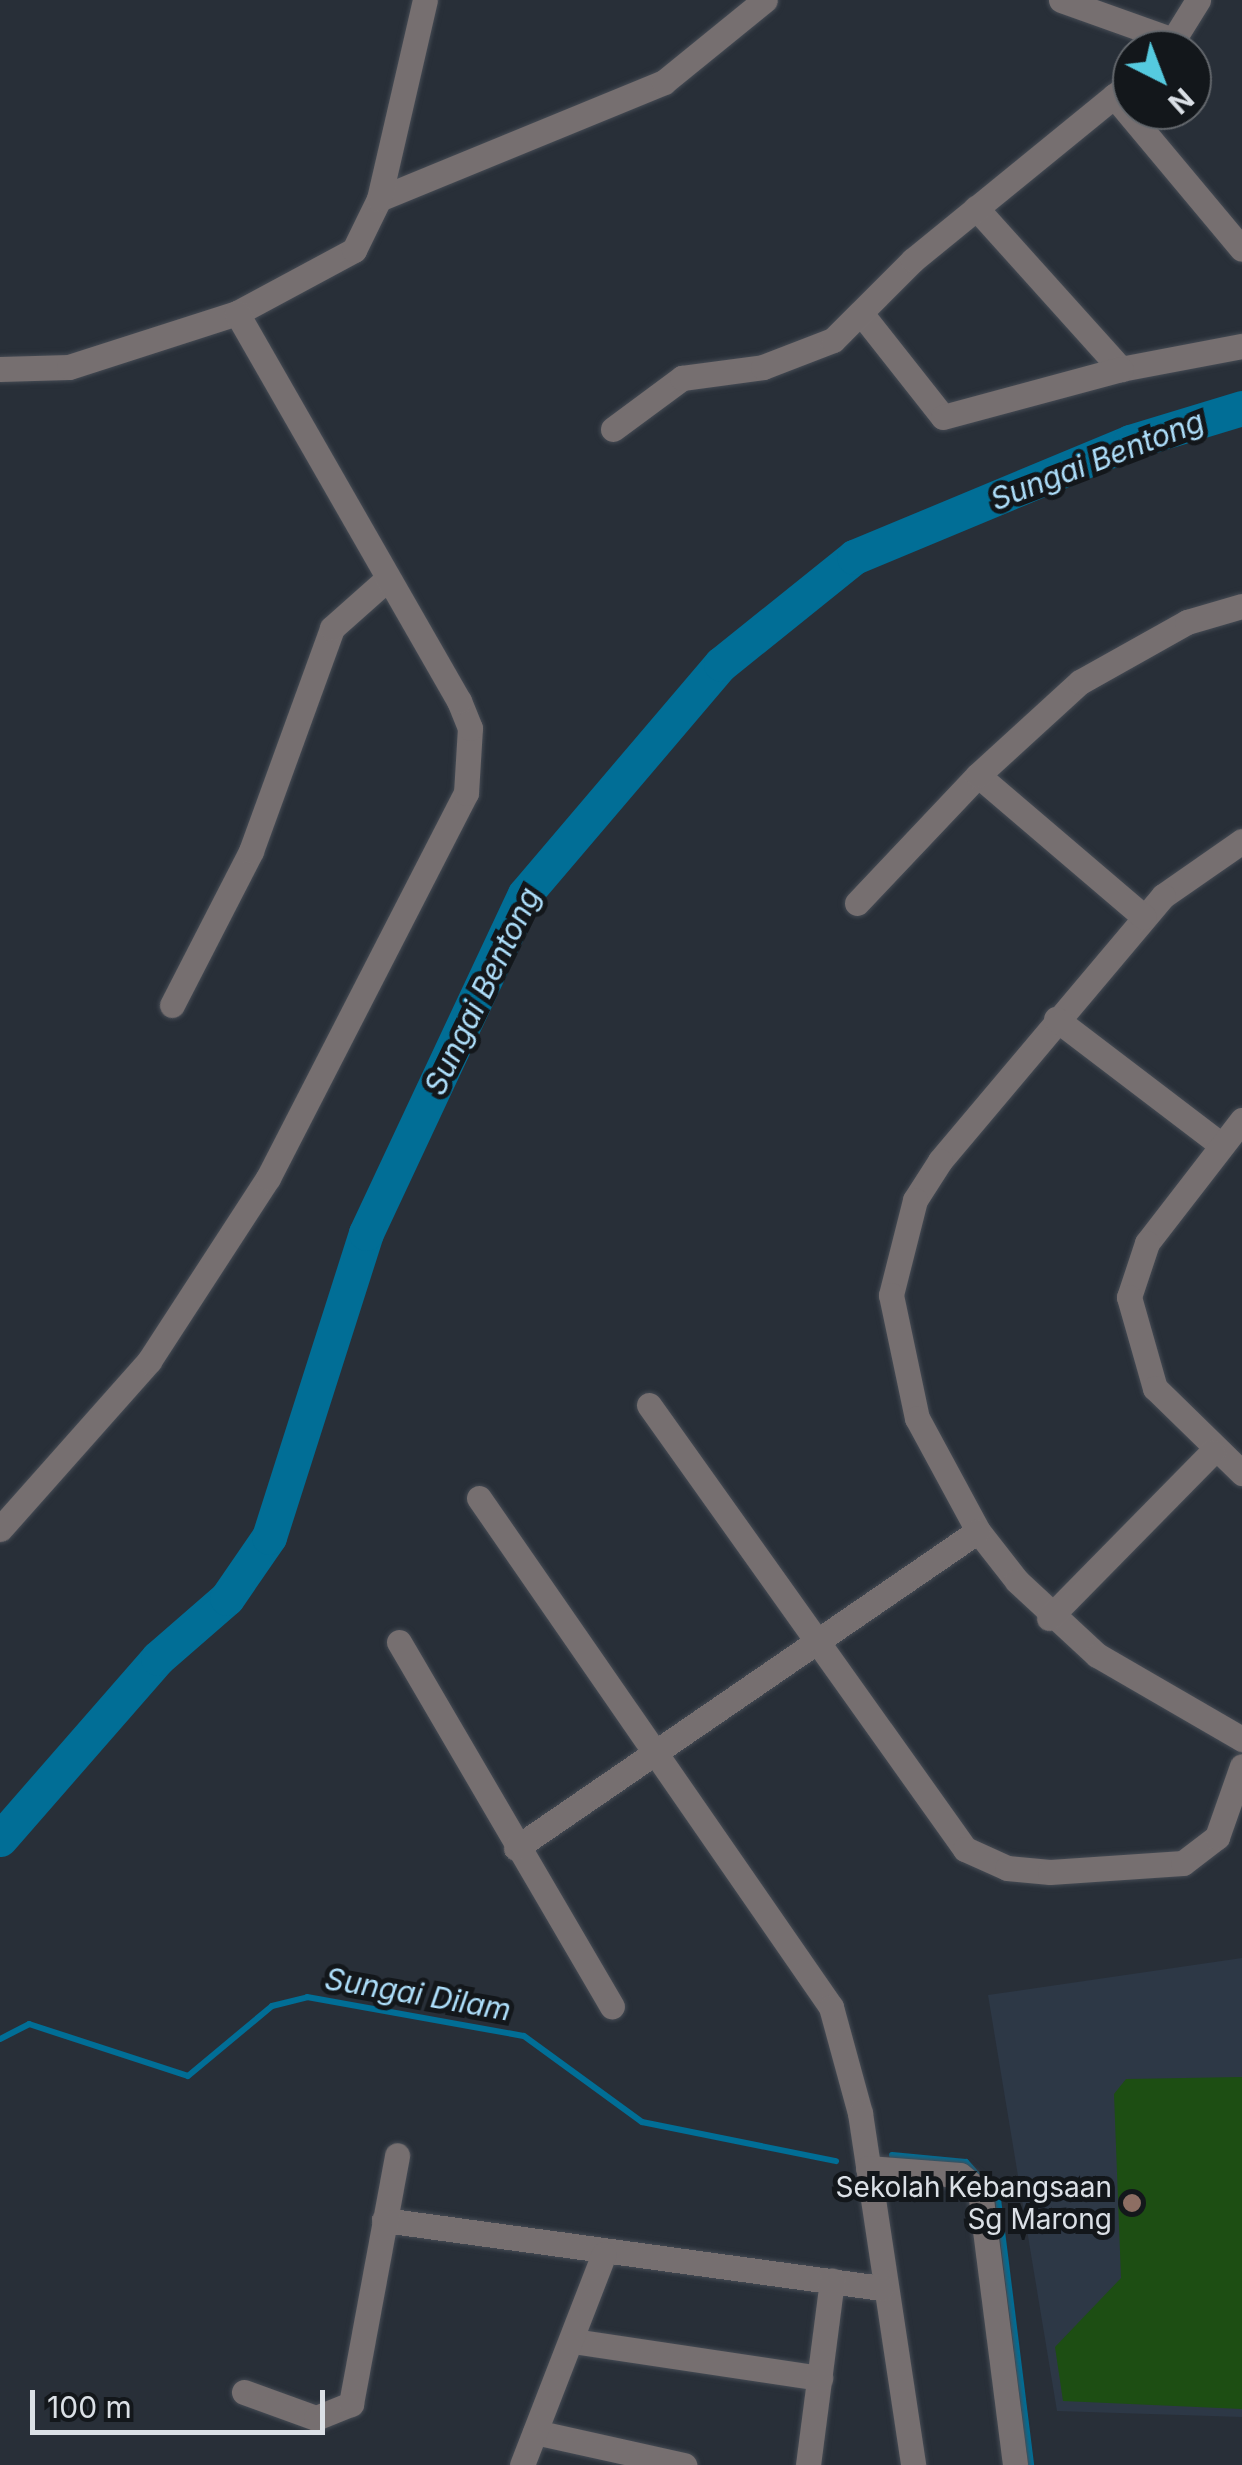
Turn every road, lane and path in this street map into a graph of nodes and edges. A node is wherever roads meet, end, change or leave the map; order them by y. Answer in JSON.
{"nodes":[{"id":1,"x":426,"y":0,"type":"edge"},
{"id":2,"x":765,"y":0,"type":"edge"},
{"id":3,"x":1061,"y":0,"type":"edge"},
{"id":4,"x":1198,"y":0,"type":"edge"},
{"id":5,"x":1134,"y":30,"type":"edge"},
{"id":6,"x":1180,"y":30,"type":"edge"},
{"id":7,"x":1112,"y":99,"type":"edge"},
{"id":8,"x":1153,"y":130,"type":"edge"},
{"id":9,"x":378,"y":199,"type":"junction"},
{"id":10,"x":976,"y":208,"type":"junction"},
{"id":11,"x":1242,"y":249,"type":"edge"},
{"id":12,"x":237,"y":313,"type":"junction"},
{"id":13,"x":864,"y":317,"type":"junction"},
{"id":14,"x":1242,"y":346,"type":"edge"},
{"id":15,"x":0,"y":369,"type":"edge"},
{"id":16,"x":1121,"y":369,"type":"junction"},
{"id":17,"x":613,"y":429,"type":"dead end"},
{"id":18,"x":386,"y":580,"type":"junction"},
{"id":19,"x":1242,"y":606,"type":"edge"},
{"id":20,"x":978,"y":775,"type":"junction"},
{"id":21,"x":1242,"y":841,"type":"edge"},
{"id":22,"x":857,"y":904,"type":"dead end"},
{"id":23,"x":1144,"y":916,"type":"junction"},
{"id":24,"x":172,"y":1005,"type":"dead end"},
{"id":25,"x":1056,"y":1019,"type":"junction"},
{"id":26,"x":1242,"y":1120,"type":"edge"},
{"id":27,"x":1219,"y":1143,"type":"junction"},
{"id":28,"x":649,"y":1405,"type":"dead end"},
{"id":29,"x":1212,"y":1452,"type":"junction"},
{"id":30,"x":1242,"y":1473,"type":"edge"},
{"id":31,"x":479,"y":1498,"type":"dead end"},
{"id":32,"x":0,"y":1529,"type":"edge"},
{"id":33,"x":978,"y":1531,"type":"junction"},
{"id":34,"x":1049,"y":1618,"type":"junction"},
{"id":35,"x":398,"y":1642,"type":"dead end"},
{"id":36,"x":812,"y":1644,"type":"junction"},
{"id":37,"x":1242,"y":1739,"type":"edge"},
{"id":38,"x":658,"y":1750,"type":"junction"},
{"id":39,"x":1242,"y":1766,"type":"edge"},
{"id":40,"x":516,"y":1848,"type":"junction"},
{"id":41,"x":612,"y":2006,"type":"dead end"},
{"id":42,"x":397,"y":2155,"type":"dead end"},
{"id":43,"x":868,"y":2168,"type":"junction"},
{"id":44,"x":384,"y":2220,"type":"junction"},
{"id":45,"x":604,"y":2254,"type":"junction"},
{"id":46,"x":832,"y":2282,"type":"junction"},
{"id":47,"x":881,"y":2288,"type":"junction"},
{"id":48,"x":573,"y":2340,"type":"junction"},
{"id":49,"x":820,"y":2378,"type":"junction"},
{"id":50,"x":244,"y":2392,"type":"dead end"},
{"id":51,"x":535,"y":2432,"type":"junction"},
{"id":52,"x":522,"y":2465,"type":"edge"},
{"id":53,"x":684,"y":2465,"type":"edge"},
{"id":54,"x":808,"y":2465,"type":"edge"},
{"id":55,"x":913,"y":2465,"type":"edge"},
{"id":56,"x":1014,"y":2465,"type":"edge"}],
"edges":[{"from":1,"to":9,"type":"street"},
{"from":2,"to":9,"type":"street"},
{"from":3,"to":5,"type":"street"},
{"from":4,"to":6,"type":"street"},
{"from":7,"to":10,"type":"street"},
{"from":8,"to":11,"type":"street"},
{"from":9,"to":12,"type":"street"},
{"from":10,"to":13,"type":"street"},
{"from":10,"to":16,"type":"street"},
{"from":12,"to":15,"type":"street"},
{"from":12,"to":18,"type":"street"},
{"from":13,"to":16,"type":"street"},
{"from":13,"to":17,"type":"street"},
{"from":14,"to":16,"type":"street"},
{"from":18,"to":24,"type":"street"},
{"from":18,"to":32,"type":"street"},
{"from":19,"to":20,"type":"street"},
{"from":20,"to":22,"type":"street"},
{"from":20,"to":23,"type":"street"},
{"from":21,"to":23,"type":"street"},
{"from":23,"to":25,"type":"street"},
{"from":25,"to":27,"type":"street"},
{"from":25,"to":33,"type":"street"},
{"from":26,"to":27,"type":"street"},
{"from":27,"to":29,"type":"street"},
{"from":28,"to":36,"type":"street"},
{"from":29,"to":30,"type":"street"},
{"from":29,"to":34,"type":"street"},
{"from":31,"to":38,"type":"street"},
{"from":33,"to":34,"type":"street"},
{"from":33,"to":36,"type":"street"},
{"from":34,"to":37,"type":"street"},
{"from":35,"to":40,"type":"street"},
{"from":36,"to":38,"type":"street"},
{"from":36,"to":39,"type":"street"},
{"from":38,"to":40,"type":"street"},
{"from":38,"to":43,"type":"street"},
{"from":40,"to":41,"type":"street"},
{"from":42,"to":44,"type":"street"},
{"from":43,"to":47,"type":"street"},
{"from":43,"to":56,"type":"street"},
{"from":44,"to":45,"type":"street"},
{"from":44,"to":50,"type":"street"},
{"from":45,"to":46,"type":"street"},
{"from":45,"to":48,"type":"street"},
{"from":46,"to":47,"type":"street"},
{"from":46,"to":49,"type":"street"},
{"from":47,"to":55,"type":"street"},
{"from":48,"to":49,"type":"street"},
{"from":48,"to":51,"type":"street"},
{"from":49,"to":54,"type":"street"},
{"from":51,"to":52,"type":"street"},
{"from":51,"to":53,"type":"street"}]}
